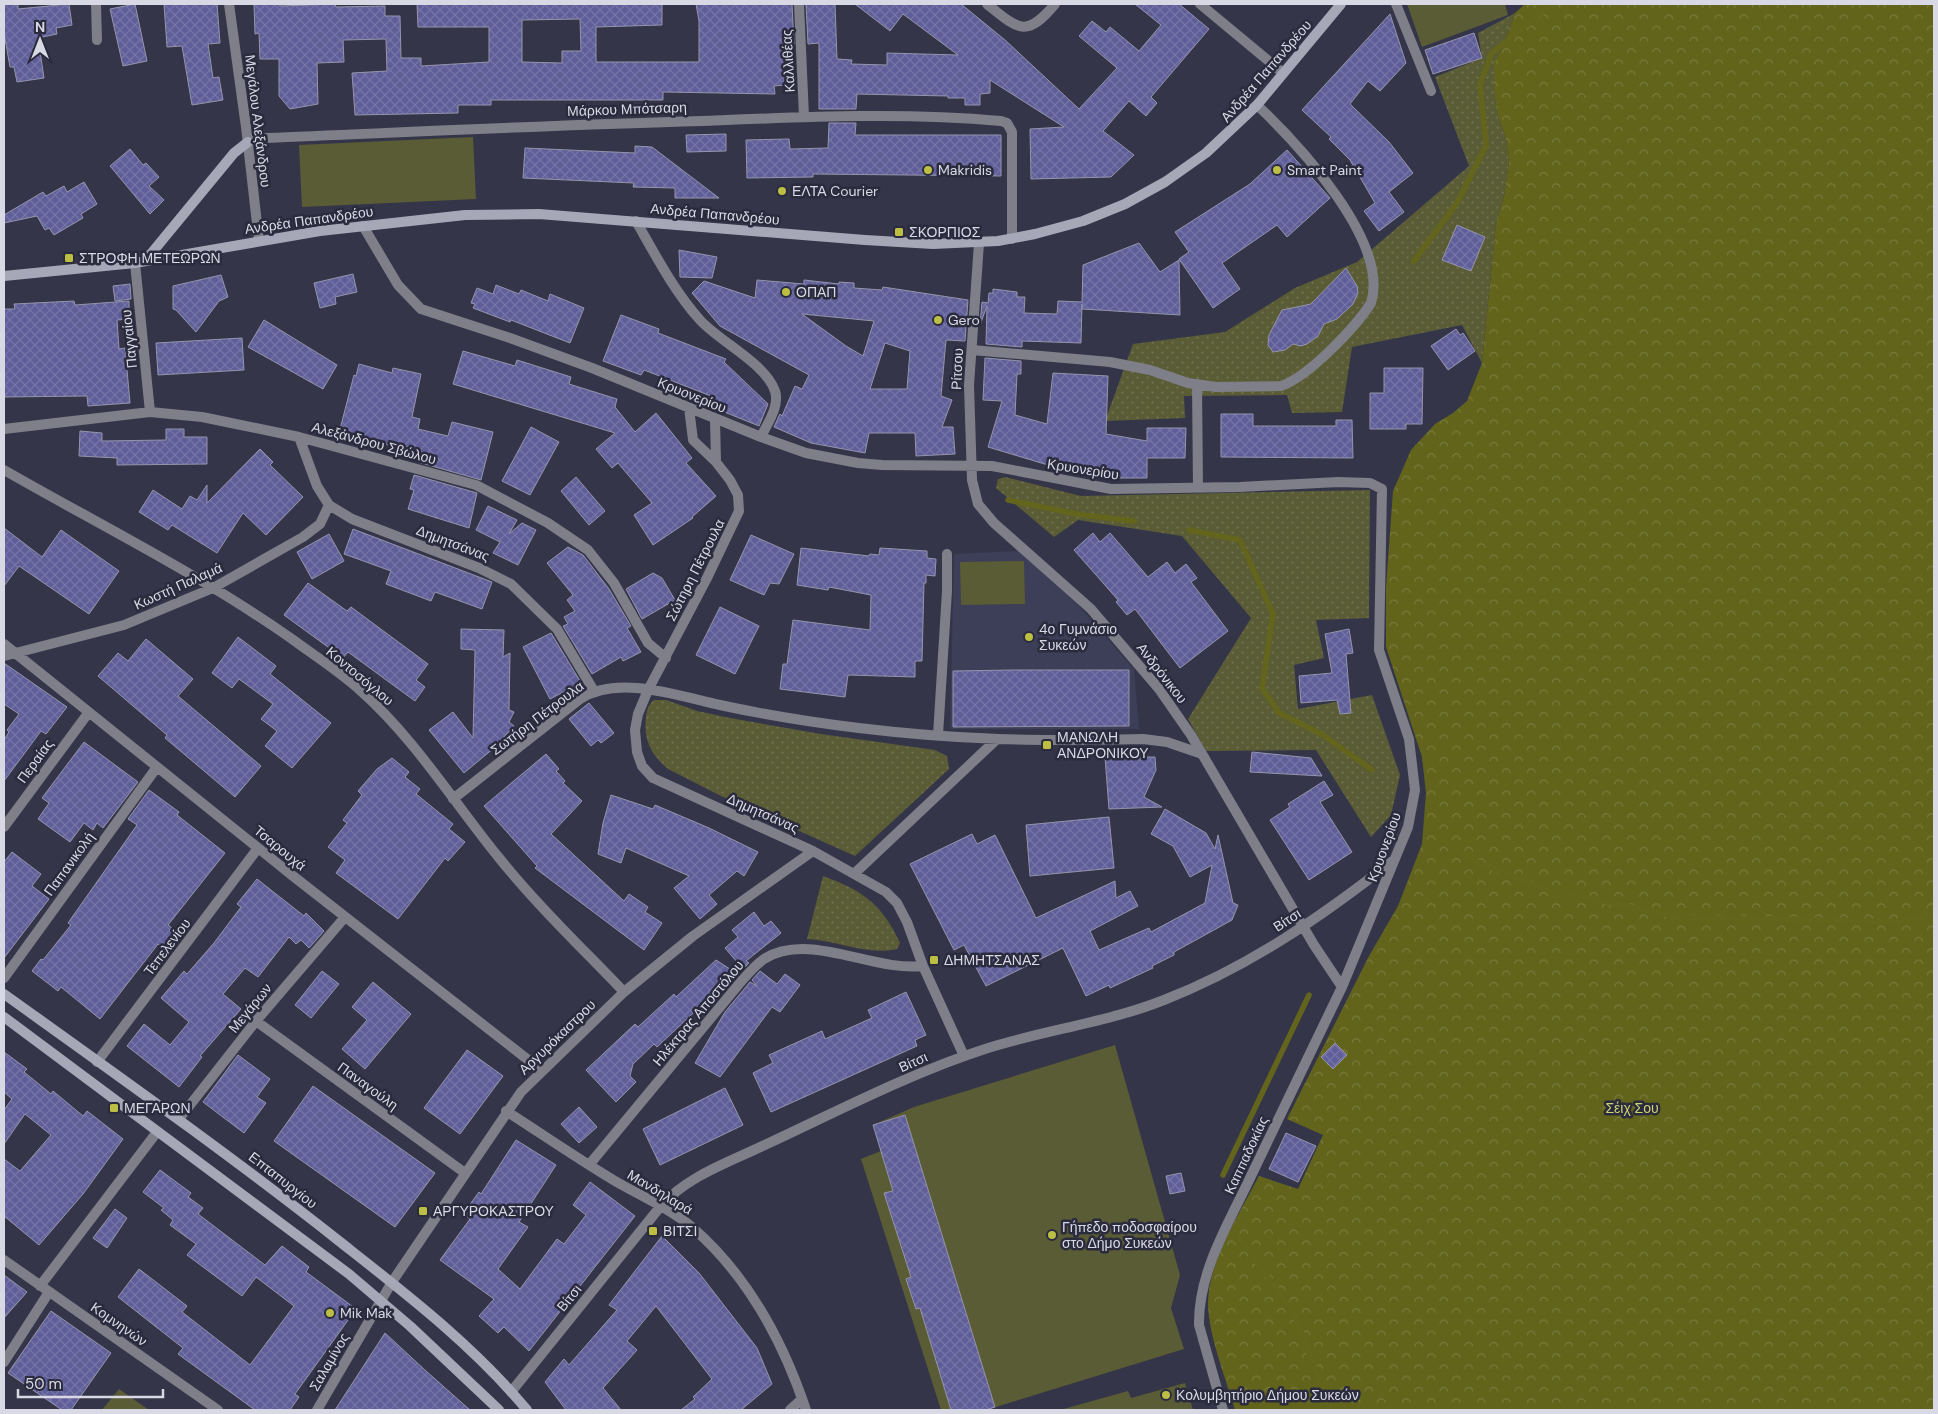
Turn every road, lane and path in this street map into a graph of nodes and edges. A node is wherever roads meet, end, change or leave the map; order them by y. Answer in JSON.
{"nodes":[{"id":1,"x":96,"y":4,"type":"edge"},
{"id":2,"x":229,"y":4,"type":"edge"},
{"id":3,"x":799,"y":4,"type":"edge"},
{"id":4,"x":987,"y":4,"type":"edge"},
{"id":5,"x":1055,"y":4,"type":"edge"},
{"id":6,"x":1200,"y":4,"type":"edge"},
{"id":7,"x":1342,"y":4,"type":"edge"},
{"id":8,"x":1396,"y":4,"type":"edge"},
{"id":9,"x":98,"y":40,"type":"dead end"},
{"id":10,"x":1283,"y":73,"type":"junction"},
{"id":11,"x":1431,"y":91,"type":"dead end"},
{"id":12,"x":1257,"y":105,"type":"junction"},
{"id":13,"x":804,"y":117,"type":"junction"},
{"id":14,"x":248,"y":142,"type":"junction"},
{"id":15,"x":636,"y":221,"type":"junction"},
{"id":16,"x":363,"y":226,"type":"junction"},
{"id":17,"x":1012,"y":239,"type":"junction"},
{"id":18,"x":258,"y":241,"type":"junction"},
{"id":19,"x":979,"y":243,"type":"junction"},
{"id":20,"x":140,"y":262,"type":"junction"},
{"id":21,"x":4,"y":276,"type":"edge"},
{"id":22,"x":972,"y":350,"type":"junction"},
{"id":23,"x":1197,"y":384,"type":"junction"},
{"id":24,"x":689,"y":408,"type":"junction"},
{"id":25,"x":150,"y":412,"type":"junction"},
{"id":26,"x":715,"y":419,"type":"junction"},
{"id":27,"x":4,"y":429,"type":"edge"},
{"id":28,"x":299,"y":437,"type":"junction"},
{"id":29,"x":761,"y":437,"type":"junction"},
{"id":30,"x":716,"y":462,"type":"junction"},
{"id":31,"x":971,"y":466,"type":"junction"},
{"id":32,"x":4,"y":470,"type":"edge"},
{"id":33,"x":1198,"y":488,"type":"junction"},
{"id":34,"x":329,"y":505,"type":"junction"},
{"id":35,"x":947,"y":554,"type":"dead end"},
{"id":36,"x":214,"y":588,"type":"junction"},
{"id":37,"x":4,"y":644,"type":"edge"},
{"id":38,"x":15,"y":653,"type":"junction"},
{"id":39,"x":4,"y":656,"type":"edge"},
{"id":40,"x":666,"y":658,"type":"junction"},
{"id":41,"x":648,"y":690,"type":"junction"},
{"id":42,"x":594,"y":691,"type":"junction"},
{"id":43,"x":89,"y":712,"type":"junction"},
{"id":44,"x":938,"y":735,"type":"junction"},
{"id":45,"x":997,"y":739,"type":"junction"},
{"id":46,"x":1202,"y":754,"type":"junction"},
{"id":47,"x":157,"y":767,"type":"junction"},
{"id":48,"x":453,"y":799,"type":"junction"},
{"id":49,"x":4,"y":827,"type":"edge"},
{"id":50,"x":258,"y":848,"type":"junction"},
{"id":51,"x":813,"y":851,"type":"junction"},
{"id":52,"x":1396,"y":858,"type":"junction"},
{"id":53,"x":855,"y":873,"type":"junction"},
{"id":54,"x":345,"y":917,"type":"junction"},
{"id":55,"x":1303,"y":926,"type":"junction"},
{"id":56,"x":923,"y":966,"type":"junction"},
{"id":57,"x":4,"y":978,"type":"edge"},
{"id":58,"x":1342,"y":987,"type":"junction"},
{"id":59,"x":624,"y":992,"type":"junction"},
{"id":60,"x":4,"y":994,"type":"edge"},
{"id":61,"x":4,"y":1017,"type":"edge"},
{"id":62,"x":256,"y":1022,"type":"junction"},
{"id":63,"x":964,"y":1056,"type":"junction"},
{"id":64,"x":97,"y":1062,"type":"junction"},
{"id":65,"x":542,"y":1070,"type":"junction"},
{"id":66,"x":506,"y":1111,"type":"junction"},
{"id":67,"x":180,"y":1118,"type":"junction"},
{"id":68,"x":157,"y":1132,"type":"junction"},
{"id":69,"x":590,"y":1166,"type":"junction"},
{"id":70,"x":465,"y":1173,"type":"junction"},
{"id":71,"x":660,"y":1207,"type":"junction"},
{"id":72,"x":4,"y":1260,"type":"edge"},
{"id":73,"x":392,"y":1282,"type":"junction"},
{"id":74,"x":40,"y":1286,"type":"junction"},
{"id":75,"x":49,"y":1292,"type":"junction"},
{"id":76,"x":380,"y":1301,"type":"junction"},
{"id":77,"x":4,"y":1362,"type":"edge"},
{"id":78,"x":511,"y":1392,"type":"junction"},
{"id":79,"x":802,"y":1399,"type":"junction"},
{"id":80,"x":218,"y":1410,"type":"edge"},
{"id":81,"x":317,"y":1410,"type":"edge"},
{"id":82,"x":499,"y":1410,"type":"edge"},
{"id":83,"x":527,"y":1410,"type":"edge"},
{"id":84,"x":790,"y":1410,"type":"edge"},
{"id":85,"x":806,"y":1410,"type":"edge"},
{"id":86,"x":1223,"y":1410,"type":"edge"}],
"edges":[{"from":1,"to":9,"type":"street"},
{"from":2,"to":14,"type":"street","name":"Μεγάλου Αλεξάνδρου"},
{"from":3,"to":13,"type":"street","name":"Καλλιθέας"},
{"from":4,"to":5,"type":"street"},
{"from":6,"to":10,"type":"street"},
{"from":7,"to":10,"type":"main road","name":"Ανδρέα Παπανδρέου"},
{"from":8,"to":11,"type":"street"},
{"from":10,"to":12,"type":"main road","name":"Ανδρέα Παπανδρέου"},
{"from":12,"to":17,"type":"main road","name":"Ανδρέα Παπανδρέου"},
{"from":12,"to":23,"type":"street"},
{"from":13,"to":14,"type":"street","name":"Μάρκου Μπότσαρη"},
{"from":13,"to":17,"type":"street","name":"Μάρκου Μπότσαρη"},
{"from":14,"to":18,"type":"street","name":"Μεγάλου Αλεξάνδρου"},
{"from":14,"to":20,"type":"main road"},
{"from":15,"to":16,"type":"main road","name":"Ανδρέα Παπανδρέου"},
{"from":15,"to":19,"type":"main road","name":"Ανδρέα Παπανδρέου"},
{"from":15,"to":29,"type":"street"},
{"from":16,"to":18,"type":"main road","name":"Ανδρέα Παπανδρέου"},
{"from":16,"to":24,"type":"street","name":"Κρυονερίου"},
{"from":17,"to":19,"type":"main road","name":"Ανδρέα Παπανδρέου"},
{"from":18,"to":20,"type":"main road","name":"Ανδρέα Παπανδρέου"},
{"from":19,"to":22,"type":"street","name":"Ρίτσου"},
{"from":20,"to":21,"type":"main road","name":"Ανδρέα Παπανδρέου"},
{"from":20,"to":25,"type":"street","name":"Παγγαίου"},
{"from":22,"to":23,"type":"street"},
{"from":22,"to":31,"type":"street","name":"Ρίτσου"},
{"from":23,"to":33,"type":"street"},
{"from":24,"to":26,"type":"street","name":"Κρυονερίου"},
{"from":24,"to":30,"type":"street","name":"Σώτηρη Πέτρουλα"},
{"from":25,"to":27,"type":"street","name":"Αλεξάνδρου Σβώλου"},
{"from":25,"to":28,"type":"street","name":"Αλεξάνδρου Σβώλου"},
{"from":26,"to":29,"type":"street","name":"Κρυονερίου"},
{"from":26,"to":30,"type":"street"},
{"from":28,"to":34,"type":"street","name":"Δημητσάνας"},
{"from":28,"to":40,"type":"street","name":"Αλεξάνδρου Σβώλου"},
{"from":29,"to":31,"type":"street","name":"Κρυονερίου"},
{"from":30,"to":40,"type":"street","name":"Σώτηρη Πέτρουλα"},
{"from":31,"to":33,"type":"street","name":"Κρυονερίου"},
{"from":31,"to":46,"type":"street","name":"Ανδρόνικου"},
{"from":32,"to":36,"type":"street","name":"Κοντοσόγλου"},
{"from":33,"to":52,"type":"street","name":"Κρυονερίου"},
{"from":34,"to":36,"type":"street","name":"Κωστή Παλαμά"},
{"from":34,"to":42,"type":"street","name":"Δημητσάνας"},
{"from":35,"to":44,"type":"street"},
{"from":36,"to":38,"type":"street","name":"Κωστή Παλαμά"},
{"from":36,"to":48,"type":"street","name":"Κοντοσόγλου"},
{"from":37,"to":38,"type":"street","name":"Τσαρουχά"},
{"from":38,"to":39,"type":"street","name":"Κωστή Παλαμά"},
{"from":38,"to":43,"type":"street","name":"Τσαρουχά"},
{"from":40,"to":41,"type":"street","name":"Σώτηρη Πέτρουλα"},
{"from":41,"to":42,"type":"street","name":"Σωτήρη Πέτρουλα"},
{"from":41,"to":44,"type":"street","name":"Σωτήρη Πέτρουλα"},
{"from":41,"to":51,"type":"street","name":"Δημητσάνας"},
{"from":42,"to":48,"type":"street","name":"Σωτήρη Πέτρουλα"},
{"from":43,"to":47,"type":"street","name":"Τσαρουχά"},
{"from":43,"to":49,"type":"street","name":"Περαίας"},
{"from":44,"to":45,"type":"street","name":"Σωτήρη Πέτρουλα"},
{"from":45,"to":46,"type":"street","name":"Σωτήρη Πέτρουλα"},
{"from":45,"to":53,"type":"street"},
{"from":46,"to":55,"type":"street","name":"Ανδρόνικου"},
{"from":47,"to":50,"type":"street","name":"Τσαρουχά"},
{"from":47,"to":57,"type":"street","name":"Παπανικολή"},
{"from":48,"to":59,"type":"street","name":"Κοντοσόγλου"},
{"from":50,"to":54,"type":"street","name":"Τσαρουχά"},
{"from":50,"to":64,"type":"street","name":"Τεπελενίου"},
{"from":51,"to":53,"type":"street","name":"Δημητσάνας"},
{"from":51,"to":59,"type":"street","name":"Αργυρόκαστρου"},
{"from":52,"to":55,"type":"street","name":"Βίτσι"},
{"from":52,"to":58,"type":"street","name":"Κρυονερίου"},
{"from":53,"to":56,"type":"street","name":"Δημητσάνας"},
{"from":54,"to":62,"type":"street","name":"Μεγάρων"},
{"from":54,"to":65,"type":"street","name":"Τσαρουχά"},
{"from":55,"to":58,"type":"street"},
{"from":55,"to":63,"type":"street","name":"Βίτσι"},
{"from":56,"to":63,"type":"street","name":"Δημητσάνας"},
{"from":56,"to":69,"type":"street","name":"Ηλέκτρας Αποστόλου"},
{"from":58,"to":86,"type":"street","name":"Καππαδοκίας"},
{"from":59,"to":65,"type":"street","name":"Αργυρόκαστρου"},
{"from":60,"to":64,"type":"main road","name":"Επταπυργίου"},
{"from":61,"to":68,"type":"main road"},
{"from":62,"to":67,"type":"street","name":"Μεγάρων"},
{"from":62,"to":70,"type":"street","name":"Παναγούλη"},
{"from":63,"to":71,"type":"street","name":"Βίτσι"},
{"from":64,"to":67,"type":"main road","name":"Επταπυργίου"},
{"from":65,"to":66,"type":"street","name":"Αργυρόκαστρου"},
{"from":66,"to":69,"type":"street","name":"Μανδηλαρά"},
{"from":66,"to":70,"type":"street","name":"Αργυρόκαστρου"},
{"from":67,"to":73,"type":"main road","name":"Επταπυργίου"},
{"from":68,"to":74,"type":"street"},
{"from":68,"to":76,"type":"main road"},
{"from":69,"to":71,"type":"street","name":"Μανδηλαρά"},
{"from":70,"to":73,"type":"street","name":"Αργυρόκαστρου"},
{"from":71,"to":78,"type":"street","name":"Βίτσι"},
{"from":71,"to":79,"type":"street","name":"Μανδηλαρά"},
{"from":72,"to":74,"type":"street","name":"Κομνηνών"},
{"from":73,"to":76,"type":"street","name":"Αργυρόκαστρου"},
{"from":73,"to":78,"type":"main road","name":"Επταπυργίου"},
{"from":74,"to":75,"type":"street","name":"Κομνηνών"},
{"from":75,"to":77,"type":"street"},
{"from":75,"to":80,"type":"street","name":"Κομνηνών"},
{"from":76,"to":81,"type":"street","name":"Σαλαμίνος"},
{"from":76,"to":82,"type":"main road"},
{"from":78,"to":83,"type":"main road","name":"Επταπυργίου"},
{"from":79,"to":84,"type":"street"},
{"from":79,"to":85,"type":"street","name":"Μανδηλαρά"}]}
